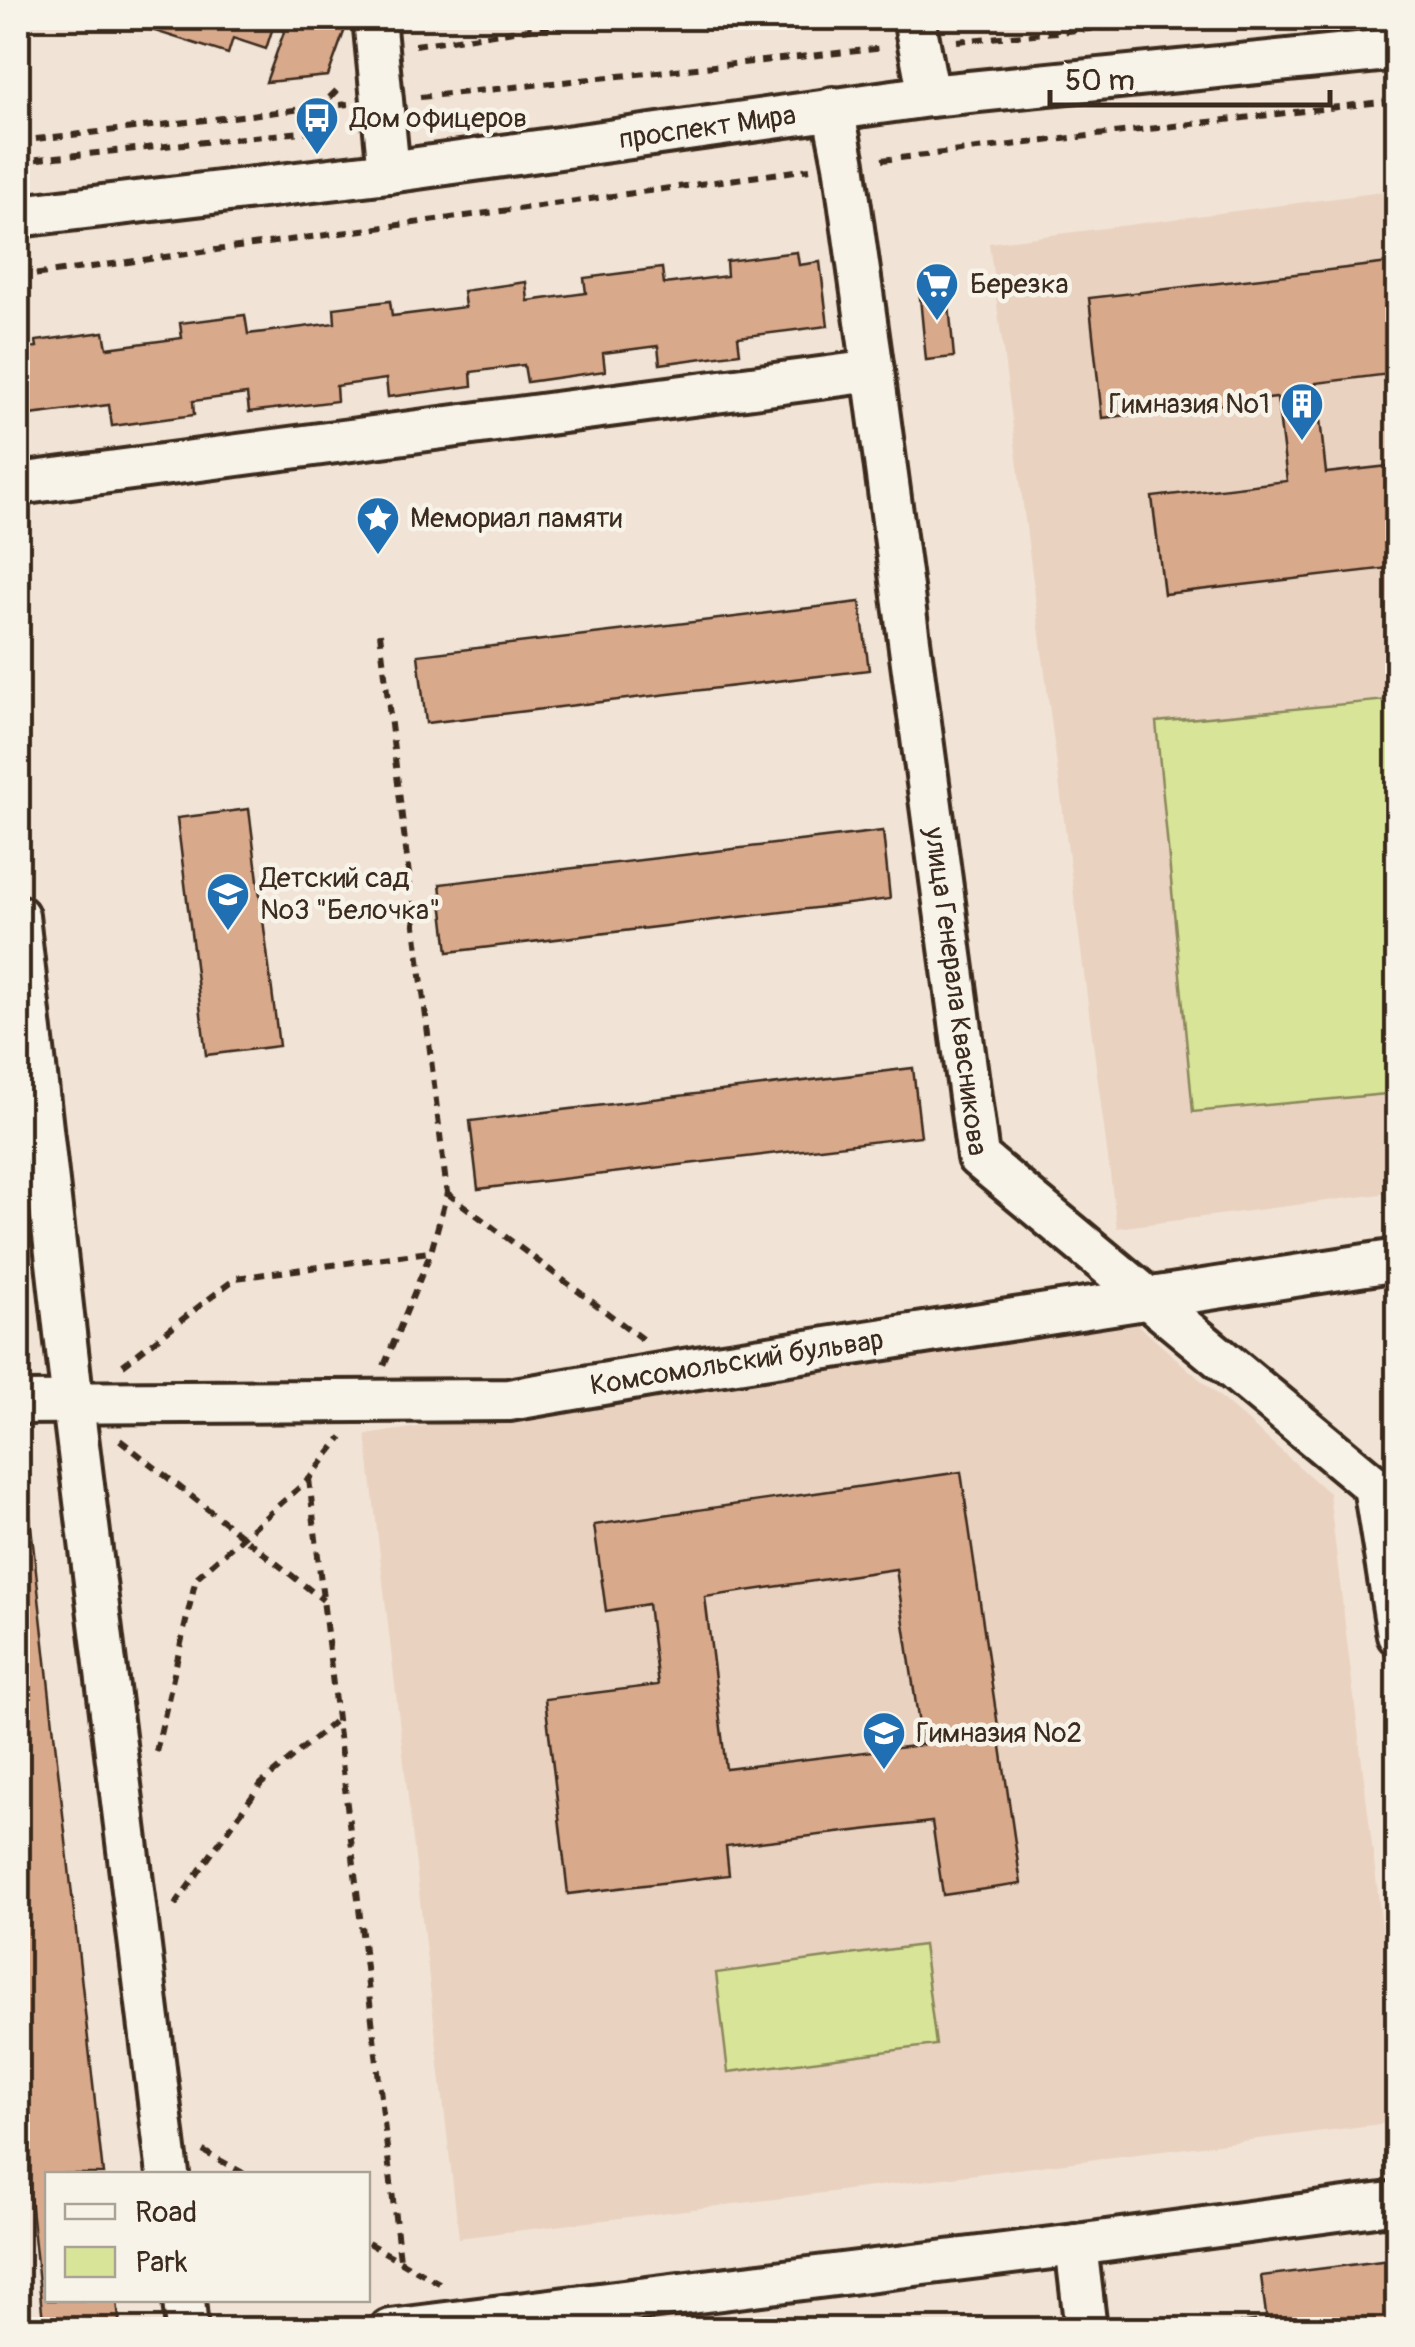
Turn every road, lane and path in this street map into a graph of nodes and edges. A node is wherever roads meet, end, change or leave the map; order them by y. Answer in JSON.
{"nodes":[{"id":1,"x":21,"y":18,"type":"edge"},
{"id":2,"x":607,"y":18,"type":"edge"},
{"id":3,"x":1210,"y":18,"type":"edge"},
{"id":4,"x":18,"y":28,"type":"edge"},
{"id":5,"x":916,"y":31,"type":"edge"},
{"id":6,"x":375,"y":34,"type":"edge"},
{"id":7,"x":1398,"y":49,"type":"edge"},
{"id":8,"x":929,"y":96,"type":"junction"},
{"id":9,"x":1398,"y":100,"type":"edge"},
{"id":10,"x":382,"y":101,"type":"junction"},
{"id":11,"x":320,"y":107,"type":"junction"},
{"id":12,"x":833,"y":108,"type":"junction"},
{"id":13,"x":18,"y":141,"type":"edge"},
{"id":14,"x":18,"y":161,"type":"edge"},
{"id":15,"x":844,"y":164,"type":"junction"},
{"id":16,"x":389,"y":172,"type":"junction"},
{"id":17,"x":18,"y":216,"type":"edge"},
{"id":18,"x":18,"y":278,"type":"edge"},
{"id":19,"x":873,"y":371,"type":"junction"},
{"id":20,"x":18,"y":484,"type":"edge"},
{"id":21,"x":380,"y":634,"type":"dead end"},
{"id":22,"x":18,"y":916,"type":"edge"},
{"id":23,"x":447,"y":1193,"type":"junction"},
{"id":24,"x":431,"y":1252,"type":"junction"},
{"id":25,"x":1398,"y":1260,"type":"edge"},
{"id":26,"x":1148,"y":1297,"type":"junction"},
{"id":27,"x":684,"y":1370,"type":"junction"},
{"id":28,"x":370,"y":1401,"type":"junction"},
{"id":29,"x":18,"y":1403,"type":"edge"},
{"id":30,"x":74,"y":1404,"type":"junction"},
{"id":31,"x":120,"y":1440,"type":"dead end"},
{"id":32,"x":309,"y":1479,"type":"junction"},
{"id":33,"x":1386,"y":1484,"type":"edge"},
{"id":34,"x":243,"y":1537,"type":"junction"},
{"id":35,"x":324,"y":1600,"type":"junction"},
{"id":36,"x":1398,"y":1636,"type":"edge"},
{"id":37,"x":337,"y":1719,"type":"junction"},
{"id":38,"x":153,"y":1768,"type":"dead end"},
{"id":39,"x":170,"y":1912,"type":"dead end"},
{"id":40,"x":199,"y":2148,"type":"dead end"},
{"id":41,"x":168,"y":2172,"type":"edge"},
{"id":42,"x":242,"y":2172,"type":"edge"},
{"id":43,"x":1398,"y":2202,"type":"edge"},
{"id":44,"x":370,"y":2243,"type":"edge"},
{"id":45,"x":1076,"y":2245,"type":"junction"},
{"id":46,"x":400,"y":2260,"type":"junction"},
{"id":47,"x":447,"y":2287,"type":"dead end"},
{"id":48,"x":184,"y":2302,"type":"edge"},
{"id":49,"x":492,"y":2324,"type":"edge"},
{"id":50,"x":187,"y":2330,"type":"edge"},
{"id":51,"x":390,"y":2330,"type":"edge"},
{"id":52,"x":1086,"y":2330,"type":"edge"}],
"edges":[{"from":1,"to":4,"type":"path"},
{"from":2,"to":6,"type":"path"},
{"from":3,"to":5,"type":"path"},
{"from":5,"to":8,"type":"street"},
{"from":5,"to":10,"type":"path"},
{"from":6,"to":10,"type":"street"},
{"from":6,"to":11,"type":"path"},
{"from":7,"to":8,"type":"street","name":"проспект Мира"},
{"from":8,"to":12,"type":"street","name":"проспект Мира"},
{"from":9,"to":15,"type":"path"},
{"from":10,"to":11,"type":"path"},
{"from":10,"to":16,"type":"street"},
{"from":11,"to":13,"type":"path"},
{"from":11,"to":14,"type":"path"},
{"from":12,"to":15,"type":"street","name":"улица Генерала Квасникова"},
{"from":12,"to":16,"type":"street","name":"проспект Мира"},
{"from":15,"to":18,"type":"path"},
{"from":15,"to":19,"type":"street","name":"улица Генерала Квасникова"},
{"from":16,"to":17,"type":"street","name":"проспект Мира"},
{"from":19,"to":20,"type":"street"},
{"from":19,"to":26,"type":"street","name":"улица Генерала Квасникова"},
{"from":21,"to":23,"type":"path"},
{"from":22,"to":30,"type":"street"},
{"from":23,"to":24,"type":"path"},
{"from":23,"to":27,"type":"path"},
{"from":24,"to":28,"type":"path"},
{"from":24,"to":30,"type":"path"},
{"from":25,"to":26,"type":"street","name":"Комсомольский бульвар"},
{"from":26,"to":27,"type":"street","name":"Комсомольский бульвар"},
{"from":26,"to":33,"type":"street","name":"улица Генерала Квасникова"},
{"from":27,"to":28,"type":"street","name":"Комсомольский бульвар"},
{"from":28,"to":30,"type":"street","name":"Комсомольский бульвар"},
{"from":28,"to":32,"type":"path"},
{"from":29,"to":30,"type":"street","name":"Комсомольский бульвар"},
{"from":30,"to":41,"type":"street"},
{"from":31,"to":34,"type":"path"},
{"from":32,"to":34,"type":"path"},
{"from":32,"to":35,"type":"path"},
{"from":33,"to":36,"type":"street","name":"улица Генерала Квасникова"},
{"from":34,"to":35,"type":"path"},
{"from":34,"to":38,"type":"path"},
{"from":35,"to":37,"type":"path"},
{"from":37,"to":39,"type":"path"},
{"from":37,"to":46,"type":"path"},
{"from":40,"to":42,"type":"path"},
{"from":43,"to":45,"type":"street"},
{"from":44,"to":46,"type":"path"},
{"from":45,"to":49,"type":"street"},
{"from":45,"to":52,"type":"street"},
{"from":46,"to":47,"type":"path"},
{"from":48,"to":50,"type":"street"},
{"from":49,"to":51,"type":"street"}]}
